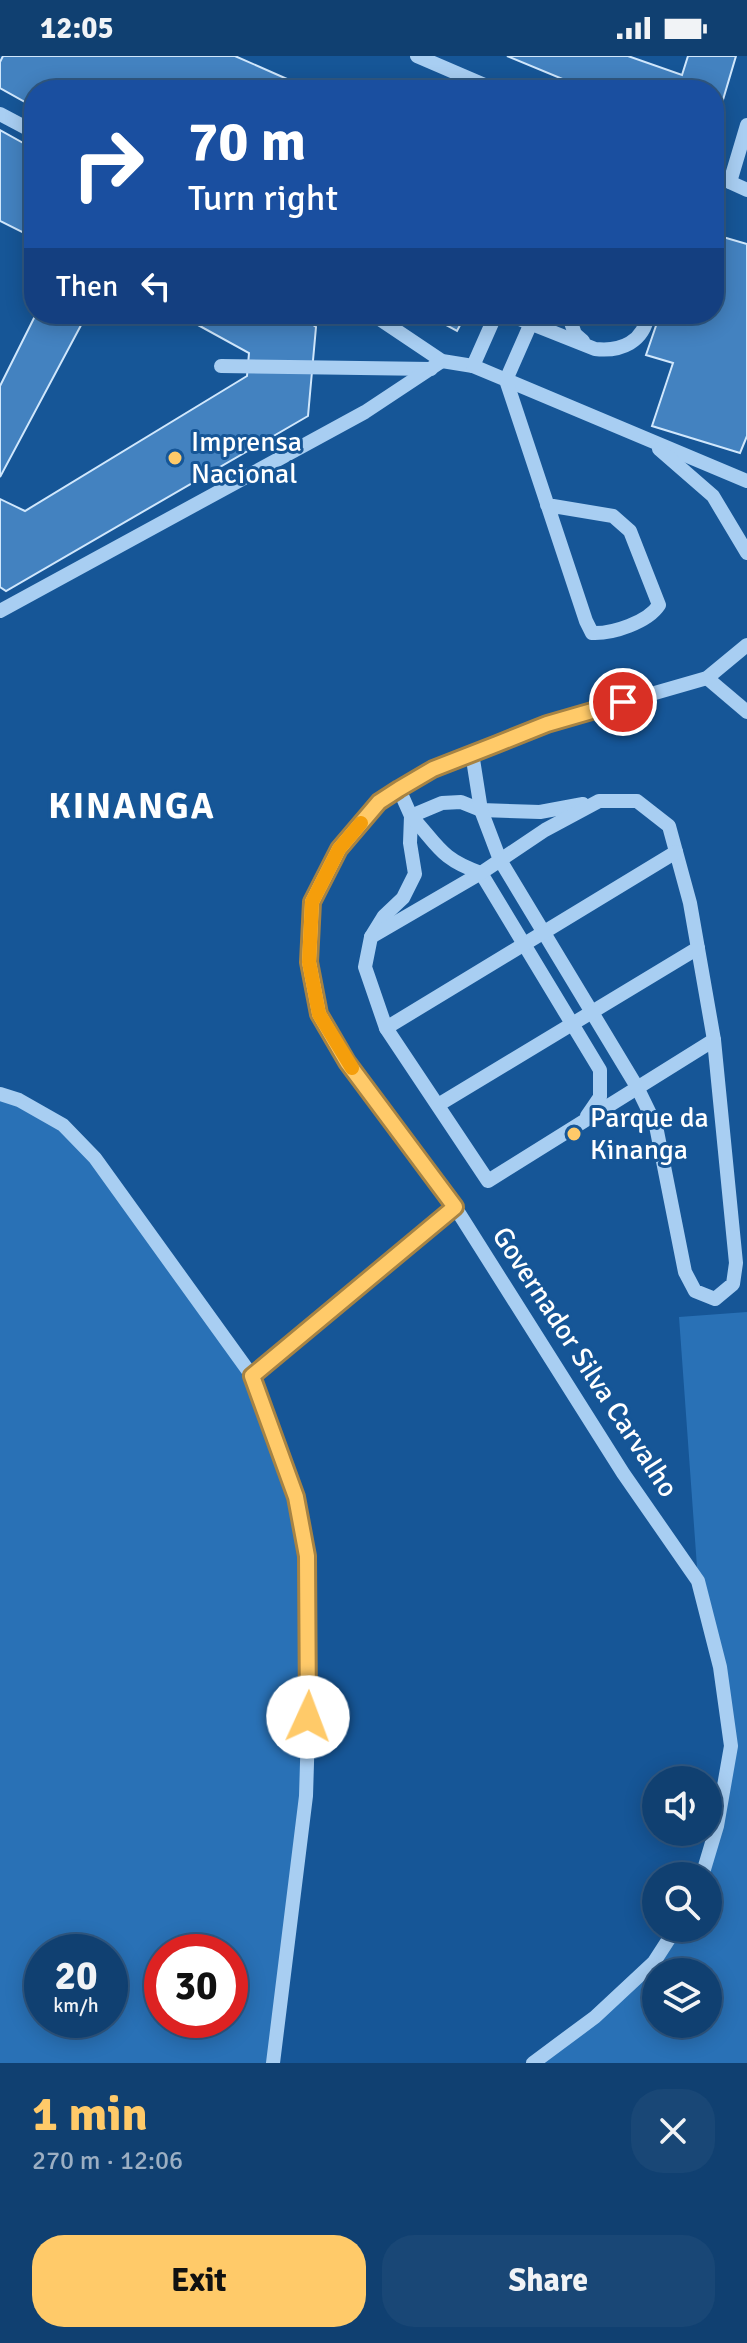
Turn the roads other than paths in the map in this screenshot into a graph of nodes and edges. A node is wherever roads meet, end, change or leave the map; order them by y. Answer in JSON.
{"nodes":[{"id":1,"x":417,"y":56,"type":"edge"},
{"id":2,"x":473,"y":80,"type":"edge"},
{"id":3,"x":0,"y":114,"type":"edge"},
{"id":4,"x":747,"y":125,"type":"edge"},
{"id":5,"x":24,"y":127,"type":"edge"},
{"id":6,"x":724,"y":179,"type":"edge"},
{"id":7,"x":730,"y":182,"type":"junction"},
{"id":8,"x":747,"y":190,"type":"edge"},
{"id":9,"x":385,"y":324,"type":"edge"},
{"id":10,"x":492,"y":324,"type":"edge"},
{"id":11,"x":530,"y":324,"type":"edge"},
{"id":12,"x":545,"y":324,"type":"edge"},
{"id":13,"x":572,"y":324,"type":"edge"},
{"id":14,"x":644,"y":324,"type":"edge"},
{"id":15,"x":595,"y":349,"type":"junction"},
{"id":16,"x":437,"y":365,"type":"junction"},
{"id":17,"x":221,"y":366,"type":"dead end"},
{"id":18,"x":473,"y":366,"type":"junction"},
{"id":19,"x":506,"y":380,"type":"junction"},
{"id":20,"x":649,"y":440,"type":"junction"},
{"id":21,"x":747,"y":481,"type":"edge"},
{"id":22,"x":547,"y":505,"type":"junction"},
{"id":23,"x":747,"y":553,"type":"edge"},
{"id":24,"x":0,"y":611,"type":"edge"},
{"id":25,"x":747,"y":645,"type":"edge"},
{"id":26,"x":707,"y":678,"type":"junction"},
{"id":27,"x":747,"y":712,"type":"edge"},
{"id":28,"x":472,"y":753,"type":"junction"},
{"id":29,"x":399,"y":789,"type":"junction"},
{"id":30,"x":599,"y":801,"type":"junction"},
{"id":31,"x":481,"y":810,"type":"junction"},
{"id":32,"x":411,"y":816,"type":"junction"},
{"id":33,"x":676,"y":852,"type":"junction"},
{"id":34,"x":500,"y":860,"type":"junction"},
{"id":35,"x":481,"y":873,"type":"junction"},
{"id":36,"x":542,"y":932,"type":"junction"},
{"id":37,"x":371,"y":937,"type":"junction"},
{"id":38,"x":524,"y":943,"type":"junction"},
{"id":39,"x":698,"y":948,"type":"junction"},
{"id":40,"x":591,"y":1012,"type":"junction"},
{"id":41,"x":573,"y":1024,"type":"junction"},
{"id":42,"x":386,"y":1028,"type":"junction"},
{"id":43,"x":714,"y":1040,"type":"junction"},
{"id":44,"x":637,"y":1087,"type":"junction"},
{"id":45,"x":0,"y":1094,"type":"edge"},
{"id":46,"x":438,"y":1105,"type":"junction"},
{"id":47,"x":584,"y":1122,"type":"junction"},
{"id":48,"x":455,"y":1207,"type":"junction"},
{"id":49,"x":252,"y":1376,"type":"junction"},
{"id":50,"x":706,"y":1862,"type":"edge"},
{"id":51,"x":667,"y":1942,"type":"edge"},
{"id":52,"x":273,"y":2063,"type":"edge"},
{"id":53,"x":533,"y":2063,"type":"edge"}],
"edges":[{"from":1,"to":2,"type":"street"},
{"from":3,"to":5,"type":"street"},
{"from":4,"to":7,"type":"street"},
{"from":6,"to":7,"type":"street"},
{"from":7,"to":8,"type":"street"},
{"from":9,"to":16,"type":"street"},
{"from":10,"to":18,"type":"street"},
{"from":11,"to":19,"type":"street"},
{"from":12,"to":15,"type":"street"},
{"from":13,"to":15,"type":"street"},
{"from":14,"to":15,"type":"street"},
{"from":16,"to":17,"type":"street"},
{"from":16,"to":18,"type":"street"},
{"from":16,"to":24,"type":"street"},
{"from":18,"to":19,"type":"street"},
{"from":19,"to":20,"type":"street"},
{"from":19,"to":22,"type":"street"},
{"from":20,"to":21,"type":"street"},
{"from":20,"to":23,"type":"street"},
{"from":22,"to":22,"type":"street"},
{"from":25,"to":26,"type":"street","name":"Governador Silva Carvalho"},
{"from":26,"to":27,"type":"street"},
{"from":26,"to":28,"type":"street","name":"Governador Silva Carvalho"},
{"from":28,"to":29,"type":"street","name":"Governador Silva Carvalho"},
{"from":28,"to":31,"type":"street"},
{"from":29,"to":32,"type":"street"},
{"from":29,"to":48,"type":"street","name":"Governador Silva Carvalho"},
{"from":30,"to":31,"type":"street"},
{"from":30,"to":33,"type":"street"},
{"from":30,"to":34,"type":"street"},
{"from":31,"to":32,"type":"street"},
{"from":31,"to":34,"type":"street"},
{"from":32,"to":35,"type":"street"},
{"from":32,"to":37,"type":"street"},
{"from":33,"to":36,"type":"street"},
{"from":33,"to":39,"type":"street"},
{"from":34,"to":35,"type":"street"},
{"from":34,"to":36,"type":"street"},
{"from":35,"to":37,"type":"street"},
{"from":35,"to":38,"type":"street"},
{"from":36,"to":38,"type":"street"},
{"from":36,"to":40,"type":"street"},
{"from":37,"to":42,"type":"street"},
{"from":38,"to":41,"type":"street"},
{"from":38,"to":42,"type":"street"},
{"from":39,"to":40,"type":"street"},
{"from":39,"to":43,"type":"street"},
{"from":40,"to":41,"type":"street"},
{"from":40,"to":44,"type":"street"},
{"from":41,"to":46,"type":"street"},
{"from":41,"to":47,"type":"street"},
{"from":42,"to":46,"type":"street"},
{"from":43,"to":44,"type":"street"},
{"from":43,"to":44,"type":"street"},
{"from":44,"to":47,"type":"street"},
{"from":45,"to":49,"type":"street"},
{"from":46,"to":47,"type":"street"},
{"from":48,"to":49,"type":"street"},
{"from":48,"to":50,"type":"street","name":"Governador Silva Carvalho"},
{"from":49,"to":52,"type":"street"},
{"from":51,"to":53,"type":"street"}]}
